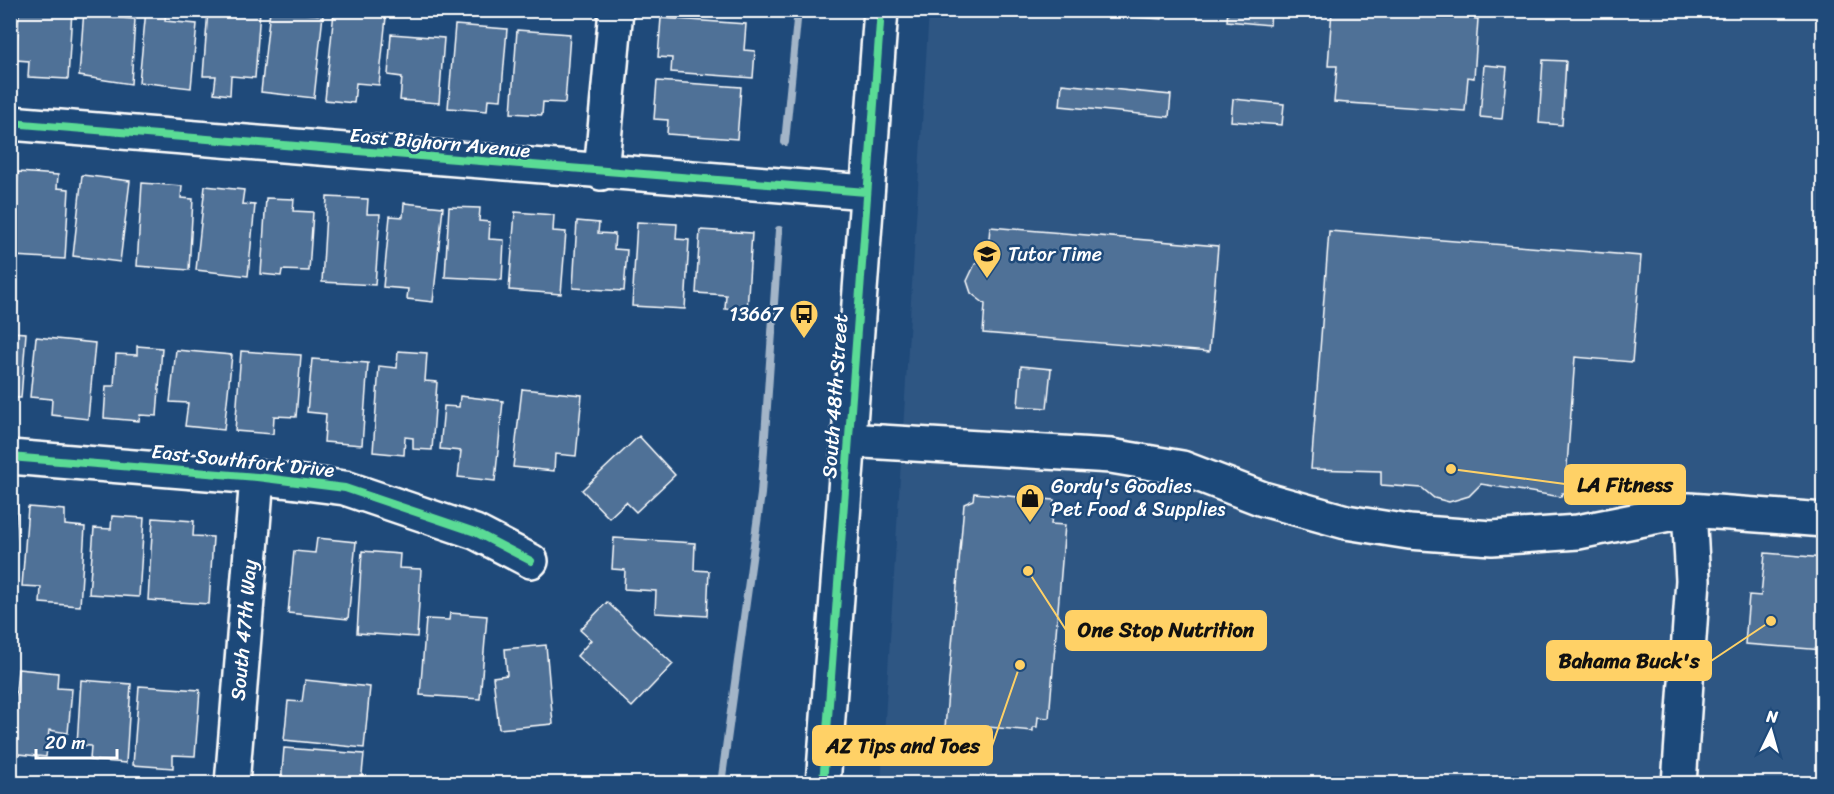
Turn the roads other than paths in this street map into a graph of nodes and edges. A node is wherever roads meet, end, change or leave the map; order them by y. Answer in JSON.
{"nodes":[{"id":1,"x":616,"y":10,"type":"edge"},
{"id":2,"x":881,"y":10,"type":"edge"},
{"id":3,"x":10,"y":123,"type":"edge"},
{"id":4,"x":601,"y":173,"type":"junction"},
{"id":5,"x":866,"y":192,"type":"junction"},
{"id":6,"x":848,"y":440,"type":"junction"},
{"id":7,"x":10,"y":457,"type":"edge"},
{"id":8,"x":257,"y":477,"type":"junction"},
{"id":9,"x":1689,"y":510,"type":"junction"},
{"id":10,"x":1824,"y":520,"type":"edge"},
{"id":11,"x":531,"y":561,"type":"dead end"},
{"id":12,"x":232,"y":783,"type":"edge"},
{"id":13,"x":823,"y":783,"type":"edge"},
{"id":14,"x":1679,"y":783,"type":"edge"}],
"edges":[{"from":1,"to":4,"type":"street"},
{"from":2,"to":5,"type":"street","name":"South 48th Street"},
{"from":3,"to":4,"type":"street","name":"East Bighorn Avenue"},
{"from":4,"to":5,"type":"street","name":"East Bighorn Avenue"},
{"from":5,"to":6,"type":"street","name":"South 48th Street"},
{"from":6,"to":9,"type":"street"},
{"from":6,"to":13,"type":"street","name":"South 48th Street"},
{"from":7,"to":8,"type":"street","name":"East Southfork Drive"},
{"from":8,"to":11,"type":"street","name":"East Southfork Drive"},
{"from":8,"to":12,"type":"street","name":"South 47th Way"},
{"from":9,"to":10,"type":"street"},
{"from":9,"to":14,"type":"street"}]}
